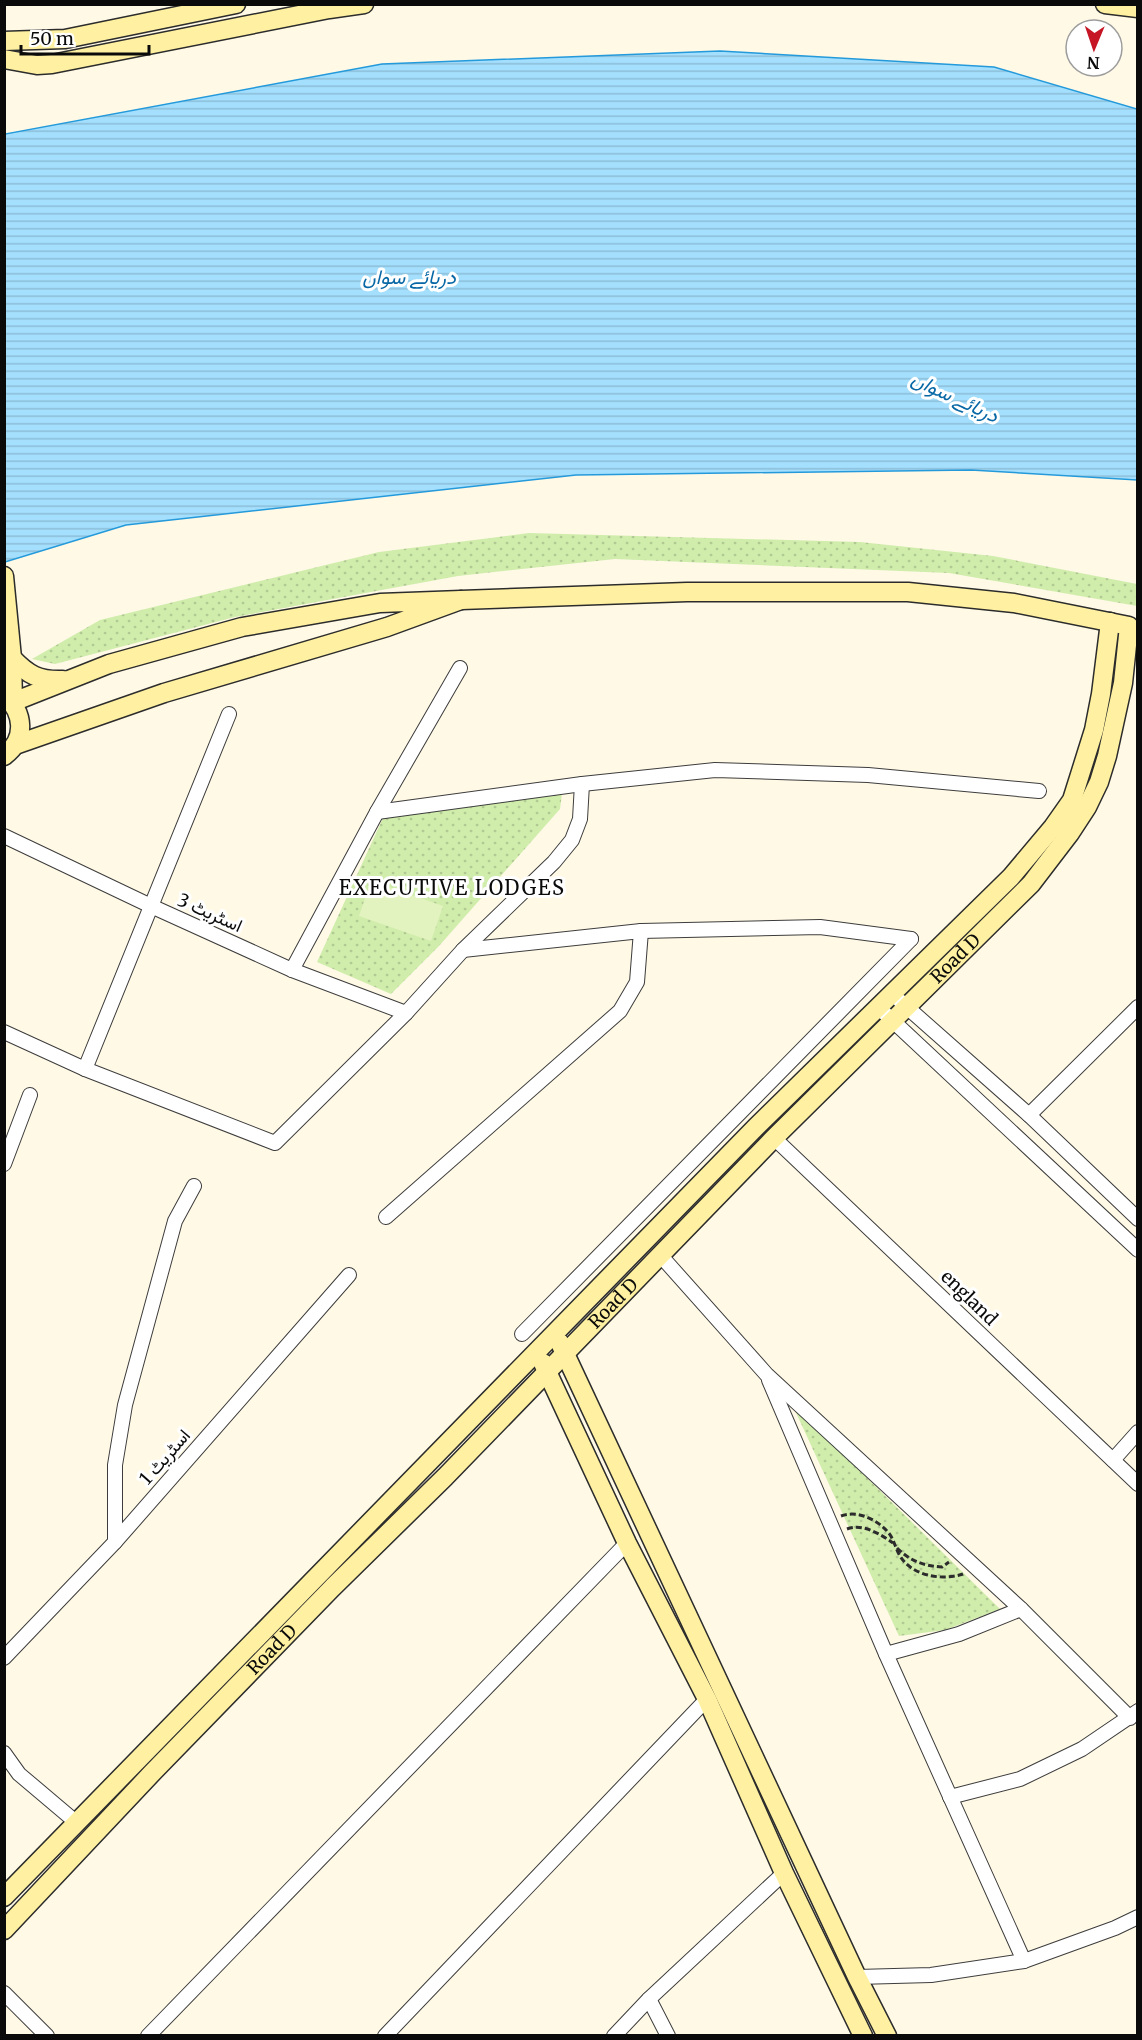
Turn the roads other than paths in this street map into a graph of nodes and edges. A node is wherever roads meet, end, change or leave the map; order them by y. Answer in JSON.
{"nodes":[{"id":1,"x":236,"y":4,"type":"edge"},
{"id":2,"x":364,"y":4,"type":"edge"},
{"id":3,"x":1105,"y":4,"type":"edge"},
{"id":4,"x":1137,"y":8,"type":"edge"},
{"id":5,"x":4,"y":40,"type":"edge"},
{"id":6,"x":4,"y":60,"type":"edge"},
{"id":7,"x":37,"y":65,"type":"junction"},
{"id":8,"x":4,"y":71,"type":"edge"},
{"id":9,"x":4,"y":576,"type":"edge"},
{"id":10,"x":461,"y":600,"type":"junction"},
{"id":11,"x":1110,"y":622,"type":"junction"},
{"id":12,"x":1133,"y":627,"type":"edge"},
{"id":13,"x":12,"y":651,"type":"junction"},
{"id":14,"x":460,"y":668,"type":"dead end"},
{"id":15,"x":77,"y":677,"type":"junction"},
{"id":16,"x":9,"y":699,"type":"edge"},
{"id":17,"x":229,"y":714,"type":"dead end"},
{"id":18,"x":10,"y":751,"type":"edge"},
{"id":19,"x":582,"y":784,"type":"junction"},
{"id":20,"x":1039,"y":791,"type":"dead end"},
{"id":21,"x":376,"y":812,"type":"junction"},
{"id":22,"x":4,"y":836,"type":"edge"},
{"id":23,"x":151,"y":906,"type":"junction"},
{"id":24,"x":641,"y":931,"type":"junction"},
{"id":25,"x":463,"y":950,"type":"junction"},
{"id":26,"x":292,"y":970,"type":"junction"},
{"id":27,"x":891,"y":994,"type":"junction"},
{"id":28,"x":906,"y":1006,"type":"junction"},
{"id":29,"x":878,"y":1007,"type":"junction"},
{"id":30,"x":1137,"y":1007,"type":"edge"},
{"id":31,"x":406,"y":1013,"type":"junction"},
{"id":32,"x":892,"y":1020,"type":"junction"},
{"id":33,"x":4,"y":1032,"type":"edge"},
{"id":34,"x":85,"y":1069,"type":"junction"},
{"id":35,"x":30,"y":1095,"type":"dead end"},
{"id":36,"x":1029,"y":1115,"type":"junction"},
{"id":37,"x":774,"y":1138,"type":"junction"},
{"id":38,"x":4,"y":1164,"type":"edge"},
{"id":39,"x":194,"y":1186,"type":"dead end"},
{"id":40,"x":386,"y":1217,"type":"dead end"},
{"id":41,"x":1137,"y":1219,"type":"edge"},
{"id":42,"x":1137,"y":1250,"type":"edge"},
{"id":43,"x":661,"y":1256,"type":"junction"},
{"id":44,"x":349,"y":1275,"type":"dead end"},
{"id":45,"x":522,"y":1334,"type":"dead end"},
{"id":46,"x":555,"y":1334,"type":"junction"},
{"id":47,"x":537,"y":1352,"type":"junction"},
{"id":48,"x":565,"y":1353,"type":"junction"},
{"id":49,"x":548,"y":1371,"type":"junction"},
{"id":50,"x":767,"y":1375,"type":"junction"},
{"id":51,"x":1137,"y":1432,"type":"edge"},
{"id":52,"x":1113,"y":1460,"type":"junction"},
{"id":53,"x":1137,"y":1484,"type":"edge"},
{"id":54,"x":115,"y":1542,"type":"junction"},
{"id":55,"x":627,"y":1543,"type":"junction"},
{"id":56,"x":1021,"y":1609,"type":"junction"},
{"id":57,"x":886,"y":1654,"type":"junction"},
{"id":58,"x":4,"y":1658,"type":"edge"},
{"id":59,"x":707,"y":1699,"type":"junction"},
{"id":60,"x":1134,"y":1715,"type":"edge"},
{"id":61,"x":4,"y":1753,"type":"edge"},
{"id":62,"x":950,"y":1797,"type":"junction"},
{"id":63,"x":77,"y":1823,"type":"junction"},
{"id":64,"x":784,"y":1873,"type":"junction"},
{"id":65,"x":4,"y":1897,"type":"edge"},
{"id":66,"x":1137,"y":1917,"type":"edge"},
{"id":67,"x":4,"y":1930,"type":"edge"},
{"id":68,"x":1024,"y":1961,"type":"junction"},
{"id":69,"x":857,"y":1977,"type":"junction"},
{"id":70,"x":4,"y":1993,"type":"edge"},
{"id":71,"x":649,"y":1999,"type":"junction"},
{"id":72,"x":47,"y":2036,"type":"edge"},
{"id":73,"x":148,"y":2036,"type":"edge"},
{"id":74,"x":385,"y":2036,"type":"edge"},
{"id":75,"x":614,"y":2036,"type":"edge"},
{"id":76,"x":668,"y":2036,"type":"edge"},
{"id":77,"x":863,"y":2036,"type":"edge"},
{"id":78,"x":886,"y":2036,"type":"edge"}],
"edges":[{"from":1,"to":5,"type":"street"},
{"from":2,"to":7,"type":"street"},
{"from":3,"to":4,"type":"street"},
{"from":6,"to":7,"type":"street"},
{"from":7,"to":8,"type":"street"},
{"from":9,"to":13,"type":"street"},
{"from":10,"to":11,"type":"street"},
{"from":10,"to":15,"type":"street"},
{"from":10,"to":18,"type":"street"},
{"from":11,"to":12,"type":"street"},
{"from":11,"to":27,"type":"street","name":"Road D"},
{"from":12,"to":28,"type":"street","name":"Road D"},
{"from":13,"to":15,"type":"street"},
{"from":13,"to":16,"type":"street"},
{"from":14,"to":21,"type":"street"},
{"from":15,"to":16,"type":"street"},
{"from":16,"to":18,"type":"street"},
{"from":17,"to":23,"type":"street"},
{"from":19,"to":20,"type":"street"},
{"from":19,"to":21,"type":"street"},
{"from":19,"to":25,"type":"street"},
{"from":21,"to":26,"type":"street"},
{"from":22,"to":23,"type":"street","name":"اسٹریٹ 3"},
{"from":23,"to":26,"type":"street","name":"اسٹریٹ 3"},
{"from":23,"to":34,"type":"street"},
{"from":24,"to":25,"type":"street"},
{"from":24,"to":40,"type":"street"},
{"from":24,"to":45,"type":"street"},
{"from":25,"to":31,"type":"street"},
{"from":26,"to":31,"type":"street","name":"اسٹریٹ 3"},
{"from":27,"to":28,"type":"street"},
{"from":27,"to":29,"type":"street","name":"Road D"},
{"from":28,"to":32,"type":"street","name":"Road D"},
{"from":28,"to":36,"type":"street"},
{"from":29,"to":32,"type":"street"},
{"from":29,"to":46,"type":"street","name":"Road D"},
{"from":30,"to":36,"type":"street"},
{"from":31,"to":34,"type":"street"},
{"from":32,"to":37,"type":"street","name":"Road D"},
{"from":32,"to":42,"type":"street"},
{"from":33,"to":34,"type":"street"},
{"from":35,"to":38,"type":"street"},
{"from":36,"to":41,"type":"street"},
{"from":37,"to":43,"type":"street","name":"Road D"},
{"from":37,"to":52,"type":"street","name":"england"},
{"from":39,"to":54,"type":"street"},
{"from":43,"to":48,"type":"street","name":"Road D"},
{"from":43,"to":50,"type":"street"},
{"from":44,"to":54,"type":"street","name":"اسٹریٹ 1"},
{"from":46,"to":47,"type":"street","name":"Road D"},
{"from":46,"to":48,"type":"street"},
{"from":47,"to":49,"type":"street"},
{"from":47,"to":63,"type":"street","name":"Road D"},
{"from":48,"to":49,"type":"street","name":"Road D"},
{"from":48,"to":69,"type":"street"},
{"from":49,"to":55,"type":"street"},
{"from":49,"to":67,"type":"street","name":"Road D"},
{"from":50,"to":56,"type":"street"},
{"from":50,"to":57,"type":"street"},
{"from":51,"to":52,"type":"street"},
{"from":52,"to":53,"type":"street","name":"england"},
{"from":54,"to":58,"type":"street","name":"اسٹریٹ 1"},
{"from":55,"to":59,"type":"street"},
{"from":55,"to":73,"type":"street"},
{"from":56,"to":57,"type":"street"},
{"from":56,"to":60,"type":"street"},
{"from":57,"to":62,"type":"street"},
{"from":59,"to":64,"type":"street"},
{"from":59,"to":74,"type":"street"},
{"from":60,"to":62,"type":"street"},
{"from":61,"to":63,"type":"street"},
{"from":62,"to":68,"type":"street"},
{"from":63,"to":65,"type":"street","name":"Road D"},
{"from":64,"to":71,"type":"street"},
{"from":64,"to":77,"type":"street"},
{"from":66,"to":68,"type":"street"},
{"from":68,"to":69,"type":"street"},
{"from":69,"to":78,"type":"street"},
{"from":70,"to":72,"type":"street"},
{"from":71,"to":75,"type":"street"},
{"from":71,"to":76,"type":"street"}]}
